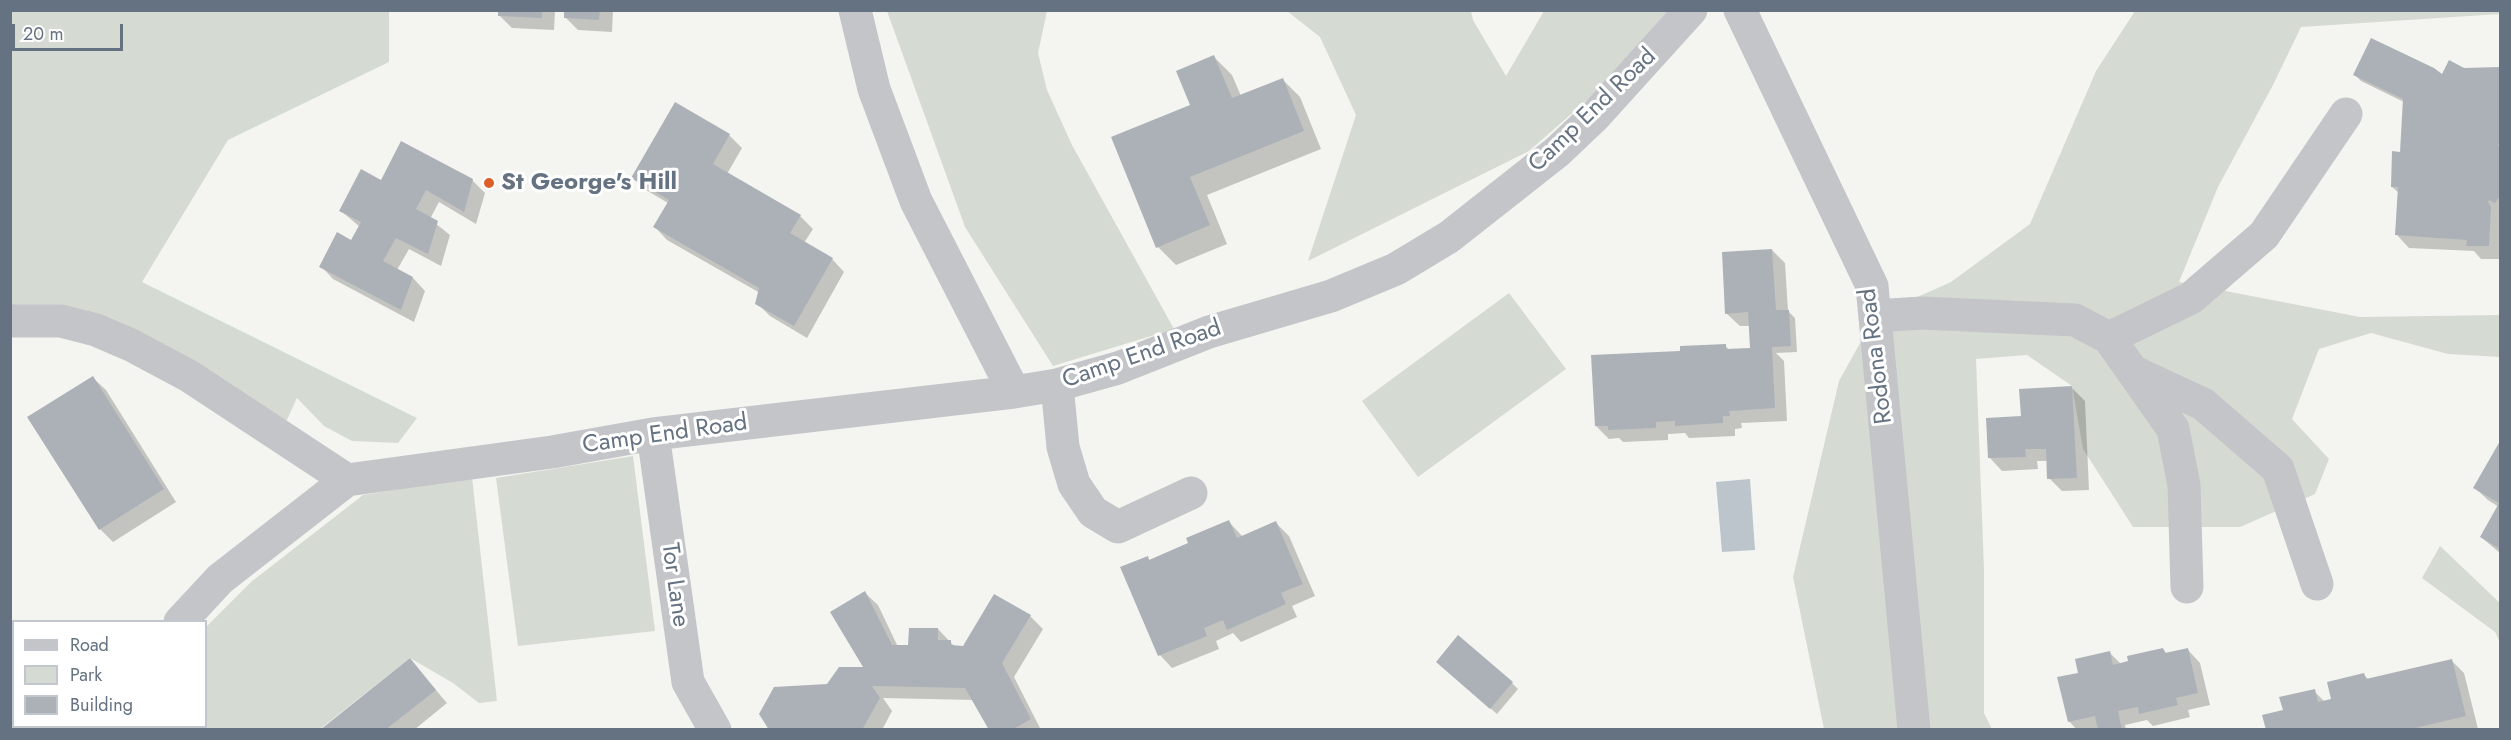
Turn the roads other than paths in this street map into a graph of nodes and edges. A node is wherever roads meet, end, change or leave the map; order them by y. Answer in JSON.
{"nodes":[{"id":1,"x":855,"y":10,"type":"edge"},
{"id":2,"x":1691,"y":10,"type":"edge"},
{"id":3,"x":1740,"y":10,"type":"edge"},
{"id":4,"x":2346,"y":114,"type":"dead end"},
{"id":5,"x":1875,"y":316,"type":"junction"},
{"id":6,"x":10,"y":321,"type":"edge"},
{"id":7,"x":2109,"y":338,"type":"junction"},
{"id":8,"x":2132,"y":371,"type":"junction"},
{"id":9,"x":1057,"y":385,"type":"junction"},
{"id":10,"x":1014,"y":392,"type":"junction"},
{"id":11,"x":653,"y":434,"type":"junction"},
{"id":12,"x":347,"y":480,"type":"junction"},
{"id":13,"x":1191,"y":493,"type":"dead end"},
{"id":14,"x":2317,"y":584,"type":"dead end"},
{"id":15,"x":2187,"y":587,"type":"dead end"},
{"id":16,"x":181,"y":620,"type":"edge"},
{"id":17,"x":716,"y":729,"type":"edge"},
{"id":18,"x":1914,"y":729,"type":"edge"}],
"edges":[{"from":1,"to":10,"type":"street"},
{"from":2,"to":9,"type":"street","name":"Camp End Road"},
{"from":3,"to":5,"type":"street","name":"Rodona Road"},
{"from":4,"to":7,"type":"street"},
{"from":5,"to":7,"type":"street"},
{"from":5,"to":18,"type":"street","name":"Rodona Road"},
{"from":6,"to":12,"type":"street"},
{"from":7,"to":8,"type":"street"},
{"from":8,"to":14,"type":"street"},
{"from":8,"to":15,"type":"street"},
{"from":9,"to":10,"type":"street","name":"Camp End Road"},
{"from":9,"to":13,"type":"street"},
{"from":10,"to":11,"type":"street","name":"Camp End Road"},
{"from":11,"to":12,"type":"street","name":"Camp End Road"},
{"from":11,"to":17,"type":"street","name":"Tor Lane"},
{"from":12,"to":16,"type":"street"}]}
